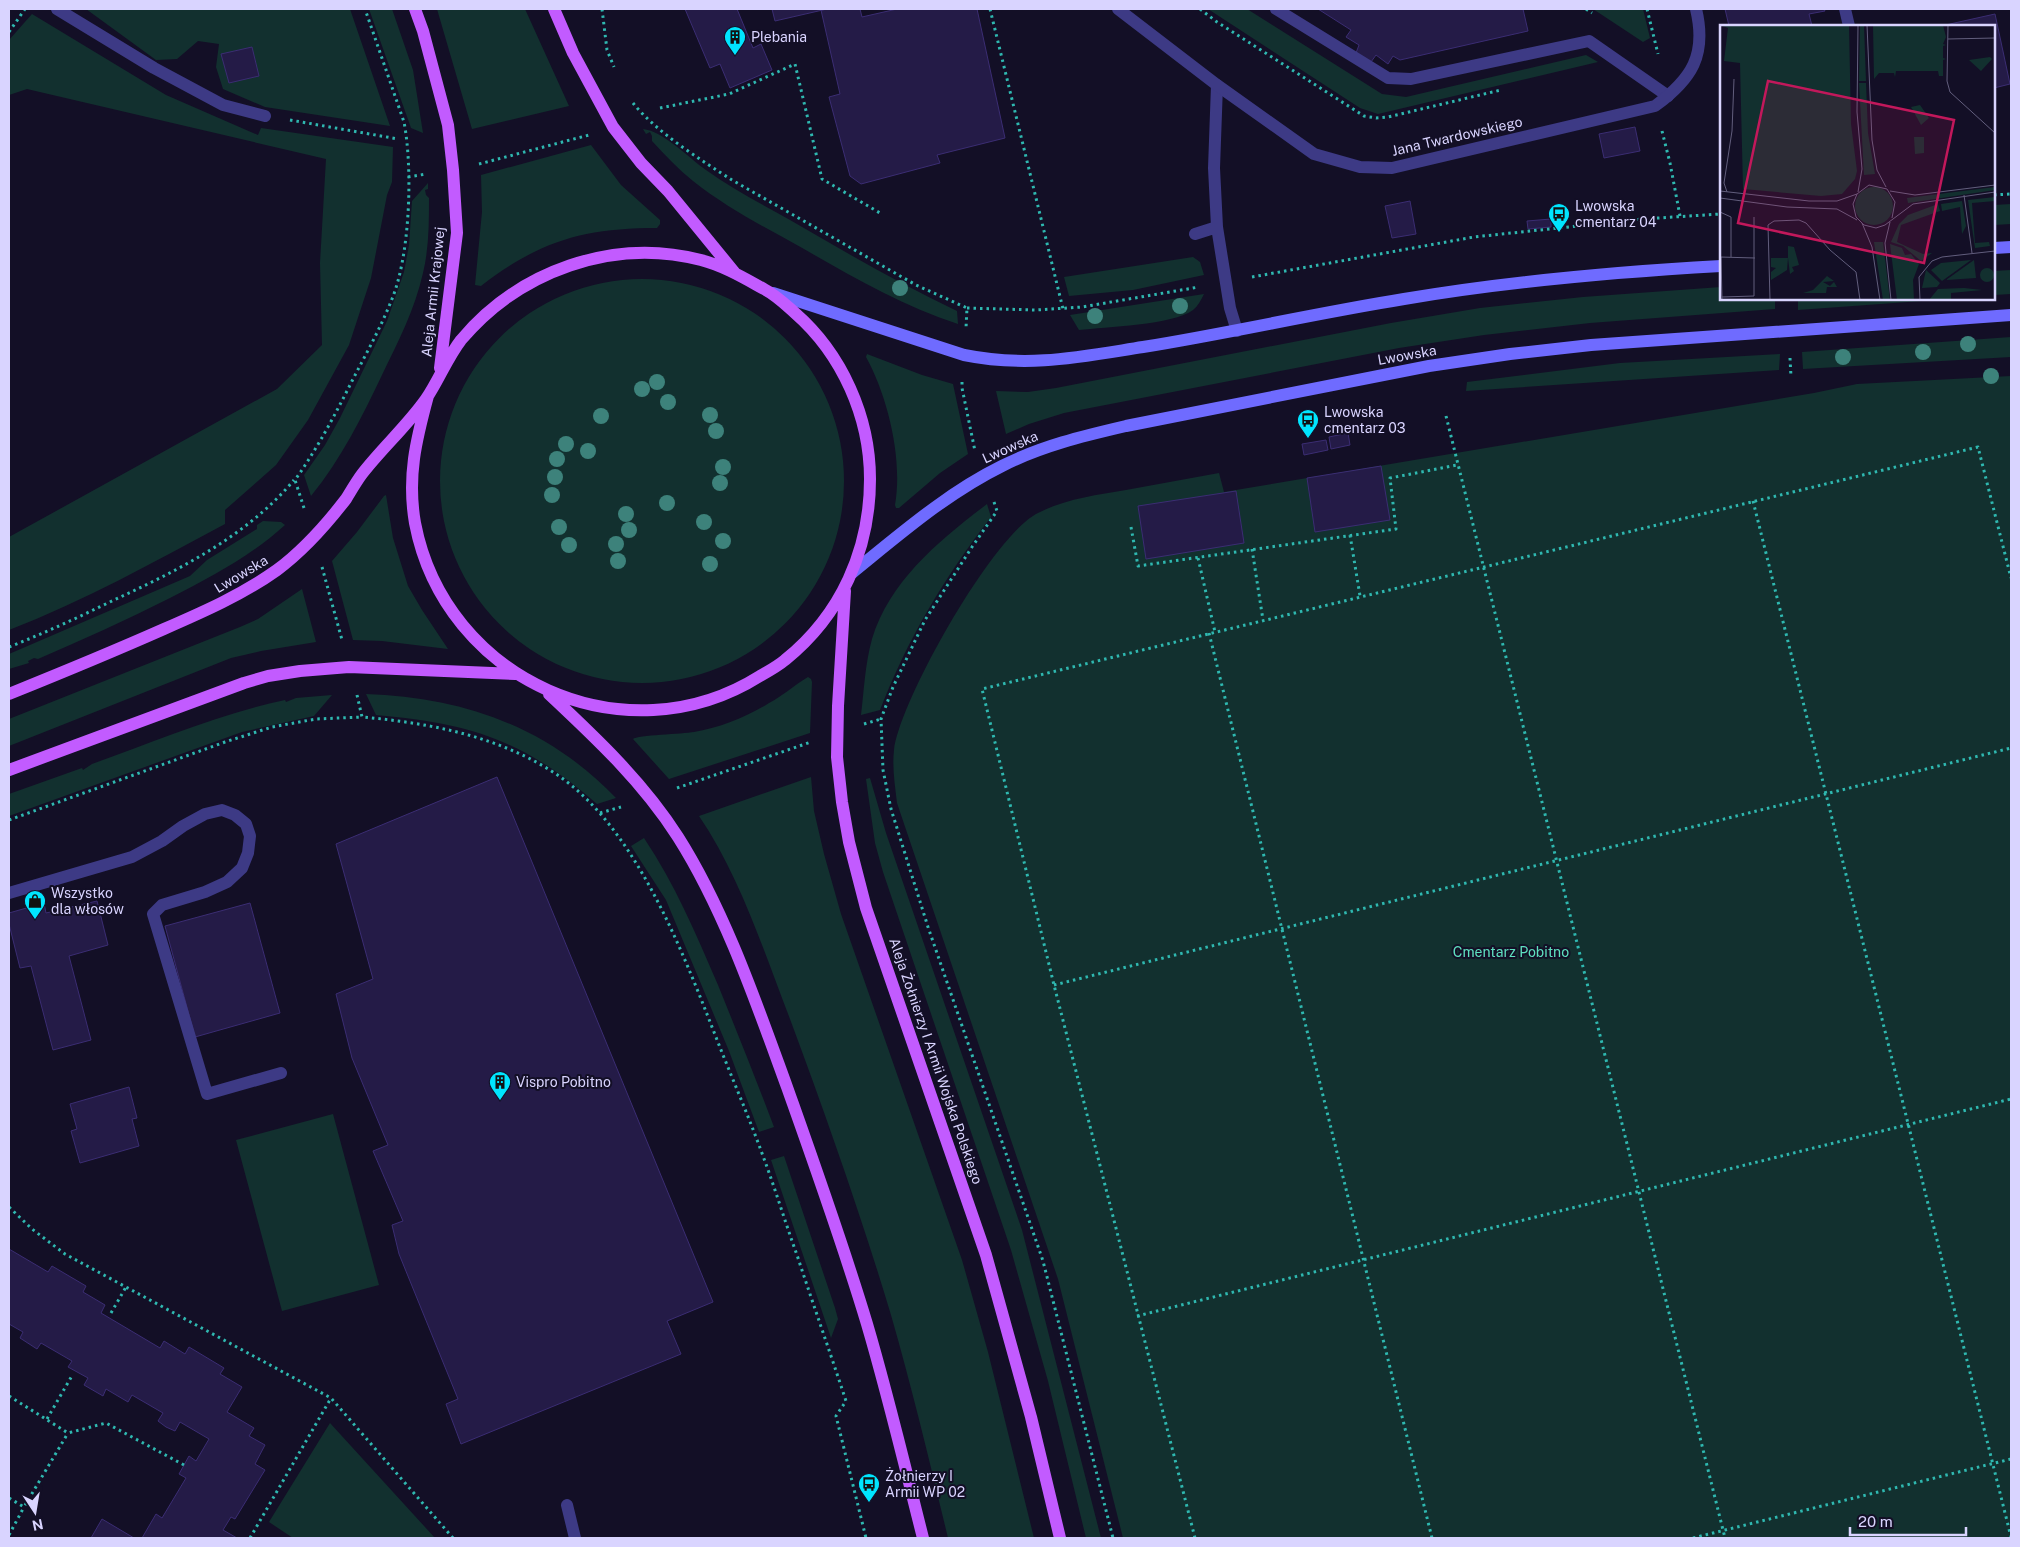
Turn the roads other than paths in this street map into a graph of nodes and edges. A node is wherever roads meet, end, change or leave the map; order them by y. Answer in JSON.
{"nodes":[{"id":1,"x":56,"y":9,"type":"edge"},
{"id":2,"x":415,"y":9,"type":"edge"},
{"id":3,"x":554,"y":9,"type":"edge"},
{"id":4,"x":1118,"y":9,"type":"edge"},
{"id":5,"x":1276,"y":9,"type":"edge"},
{"id":6,"x":1696,"y":9,"type":"edge"},
{"id":7,"x":1846,"y":9,"type":"edge"},
{"id":8,"x":1850,"y":25,"type":"edge"},
{"id":9,"x":1217,"y":85,"type":"junction"},
{"id":10,"x":1668,"y":96,"type":"junction"},
{"id":11,"x":265,"y":116,"type":"road end"},
{"id":12,"x":1217,"y":227,"type":"junction"},
{"id":13,"x":1195,"y":234,"type":"dead end"},
{"id":14,"x":2011,"y":246,"type":"edge"},
{"id":15,"x":1995,"y":248,"type":"edge"},
{"id":16,"x":1720,"y":266,"type":"edge"},
{"id":17,"x":735,"y":273,"type":"junction"},
{"id":18,"x":773,"y":293,"type":"junction"},
{"id":19,"x":2011,"y":315,"type":"edge"},
{"id":20,"x":1237,"y":331,"type":"junction"},
{"id":21,"x":440,"y":373,"type":"junction"},
{"id":22,"x":428,"y":396,"type":"junction"},
{"id":23,"x":852,"y":573,"type":"junction"},
{"id":24,"x":845,"y":587,"type":"junction"},
{"id":25,"x":515,"y":674,"type":"junction"},
{"id":26,"x":546,"y":690,"type":"junction"},
{"id":27,"x":9,"y":694,"type":"edge"},
{"id":28,"x":9,"y":770,"type":"edge"},
{"id":29,"x":9,"y":893,"type":"edge"},
{"id":30,"x":281,"y":1073,"type":"dead end"},
{"id":31,"x":567,"y":1505,"type":"dead end"},
{"id":32,"x":575,"y":1538,"type":"edge"},
{"id":33,"x":923,"y":1538,"type":"edge"},
{"id":34,"x":1060,"y":1538,"type":"edge"}],
"edges":[{"from":1,"to":11,"type":"street"},
{"from":2,"to":21,"type":"main road","name":"Aleja Armii Krajowej"},
{"from":3,"to":17,"type":"main road"},
{"from":4,"to":9,"type":"street","name":"Jana Twardowskiego"},
{"from":5,"to":10,"type":"street"},
{"from":6,"to":10,"type":"street","name":"Jana Twardowskiego"},
{"from":7,"to":8,"type":"street"},
{"from":9,"to":10,"type":"street","name":"Jana Twardowskiego"},
{"from":9,"to":12,"type":"street"},
{"from":12,"to":13,"type":"street"},
{"from":12,"to":20,"type":"street"},
{"from":14,"to":15,"type":"main road"},
{"from":16,"to":20,"type":"main road"},
{"from":17,"to":18,"type":"main road"},
{"from":17,"to":21,"type":"main road"},
{"from":18,"to":20,"type":"main road"},
{"from":18,"to":23,"type":"main road"},
{"from":19,"to":23,"type":"main road","name":"Lwowska"},
{"from":21,"to":22,"type":"main road"},
{"from":22,"to":25,"type":"main road"},
{"from":22,"to":27,"type":"main road","name":"Lwowska"},
{"from":23,"to":24,"type":"main road"},
{"from":24,"to":26,"type":"main road"},
{"from":24,"to":34,"type":"main road","name":"Aleja Żołnierzy I Armii Wojska Polskiego"},
{"from":25,"to":26,"type":"main road"},
{"from":25,"to":28,"type":"main road"},
{"from":26,"to":33,"type":"main road"},
{"from":29,"to":30,"type":"street"},
{"from":31,"to":32,"type":"street"}]}
